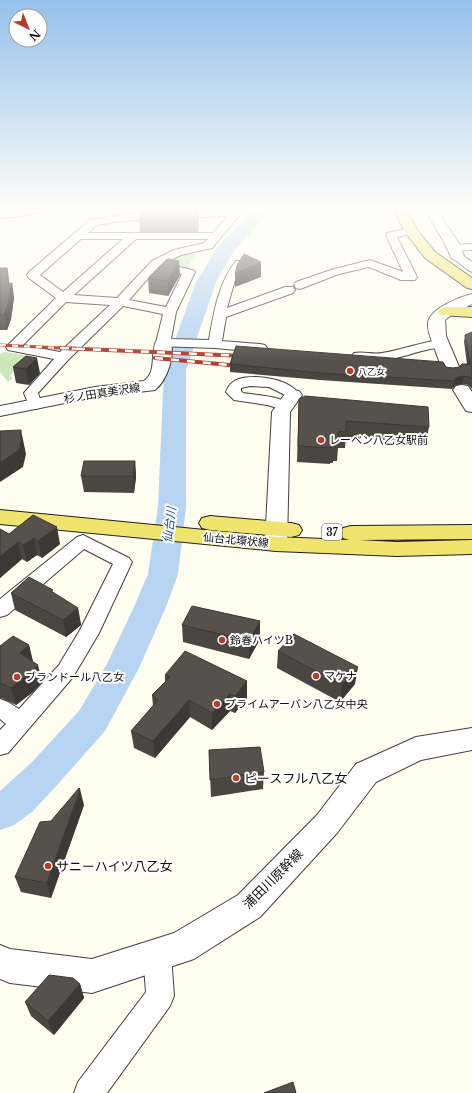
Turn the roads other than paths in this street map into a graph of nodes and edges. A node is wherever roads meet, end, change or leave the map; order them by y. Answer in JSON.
{"nodes":[{"id":1,"x":52,"y":259,"type":"edge"},
{"id":2,"x":107,"y":259,"type":"edge"},
{"id":3,"x":164,"y":259,"type":"edge"},
{"id":4,"x":402,"y":259,"type":"edge"},
{"id":5,"x":432,"y":259,"type":"edge"},
{"id":6,"x":435,"y":259,"type":"edge"},
{"id":7,"x":463,"y":259,"type":"edge"},
{"id":8,"x":240,"y":263,"type":"edge"},
{"id":9,"x":472,"y":268,"type":"edge"},
{"id":10,"x":472,"y":286,"type":"edge"},
{"id":11,"x":63,"y":298,"type":"junction"},
{"id":12,"x":472,"y":298,"type":"edge"},
{"id":13,"x":125,"y":303,"type":"junction"},
{"id":14,"x":170,"y":312,"type":"junction"},
{"id":15,"x":445,"y":312,"type":"junction"},
{"id":16,"x":472,"y":312,"type":"edge"},
{"id":17,"x":220,"y":315,"type":"junction"},
{"id":18,"x":168,"y":344,"type":"junction"},
{"id":19,"x":211,"y":344,"type":"junction"},
{"id":20,"x":441,"y":344,"type":"junction"},
{"id":21,"x":270,"y":349,"type":"edge"},
{"id":22,"x":350,"y":355,"type":"edge"},
{"id":23,"x":63,"y":357,"type":"junction"},
{"id":24,"x":451,"y":369,"type":"edge"},
{"id":25,"x":462,"y":390,"type":"dead end"},
{"id":26,"x":289,"y":400,"type":"dead end"},
{"id":27,"x":34,"y":405,"type":"junction"},
{"id":28,"x":472,"y":408,"type":"edge"},
{"id":29,"x":0,"y":411,"type":"edge"},
{"id":30,"x":0,"y":505,"type":"edge"},
{"id":31,"x":0,"y":517,"type":"edge"},
{"id":32,"x":146,"y":525,"type":"junction"},
{"id":33,"x":472,"y":532,"type":"edge"},
{"id":34,"x":276,"y":536,"type":"junction"},
{"id":35,"x":472,"y":547,"type":"edge"},
{"id":36,"x":0,"y":610,"type":"edge"},
{"id":37,"x":0,"y":708,"type":"edge"},
{"id":38,"x":21,"y":722,"type":"junction"},
{"id":39,"x":472,"y":739,"type":"edge"},
{"id":40,"x":0,"y":746,"type":"edge"},
{"id":41,"x":157,"y":955,"type":"junction"},
{"id":42,"x":0,"y":962,"type":"edge"},
{"id":43,"x":89,"y":1093,"type":"edge"}],
"edges":[{"from":1,"to":11,"type":"street"},
{"from":2,"to":11,"type":"street"},
{"from":3,"to":13,"type":"street"},
{"from":4,"to":17,"type":"street"},
{"from":5,"to":12,"type":"main road"},
{"from":6,"to":10,"type":"main road"},
{"from":7,"to":9,"type":"street"},
{"from":8,"to":17,"type":"street"},
{"from":11,"to":13,"type":"street"},
{"from":11,"to":23,"type":"street"},
{"from":12,"to":15,"type":"street"},
{"from":13,"to":14,"type":"street"},
{"from":13,"to":14,"type":"street"},
{"from":13,"to":23,"type":"street"},
{"from":13,"to":27,"type":"street"},
{"from":14,"to":18,"type":"street"},
{"from":15,"to":16,"type":"main road"},
{"from":15,"to":20,"type":"street"},
{"from":17,"to":19,"type":"street"},
{"from":18,"to":19,"type":"street"},
{"from":18,"to":27,"type":"street","name":"杉ノ田真美沢線"},
{"from":19,"to":21,"type":"street"},
{"from":20,"to":22,"type":"street"},
{"from":20,"to":24,"type":"street"},
{"from":23,"to":27,"type":"street"},
{"from":25,"to":28,"type":"street"},
{"from":26,"to":34,"type":"street"},
{"from":27,"to":29,"type":"street","name":"杉ノ田真美沢線"},
{"from":30,"to":32,"type":"main road","name":"仙台北環状線","number":"37"},
{"from":31,"to":32,"type":"main road","name":"仙台北環状線","number":"37"},
{"from":32,"to":34,"type":"main road","name":"仙台北環状線","number":"37"},
{"from":33,"to":34,"type":"main road","name":"仙台北環状線","number":"37"},
{"from":34,"to":35,"type":"main road","name":"仙台北環状線","number":"37"},
{"from":36,"to":38,"type":"street"},
{"from":37,"to":38,"type":"street"},
{"from":38,"to":40,"type":"street"},
{"from":39,"to":41,"type":"street","name":"浦田川原幹線"},
{"from":41,"to":42,"type":"street","name":"浦田川原幹線"},
{"from":41,"to":43,"type":"street"}]}
